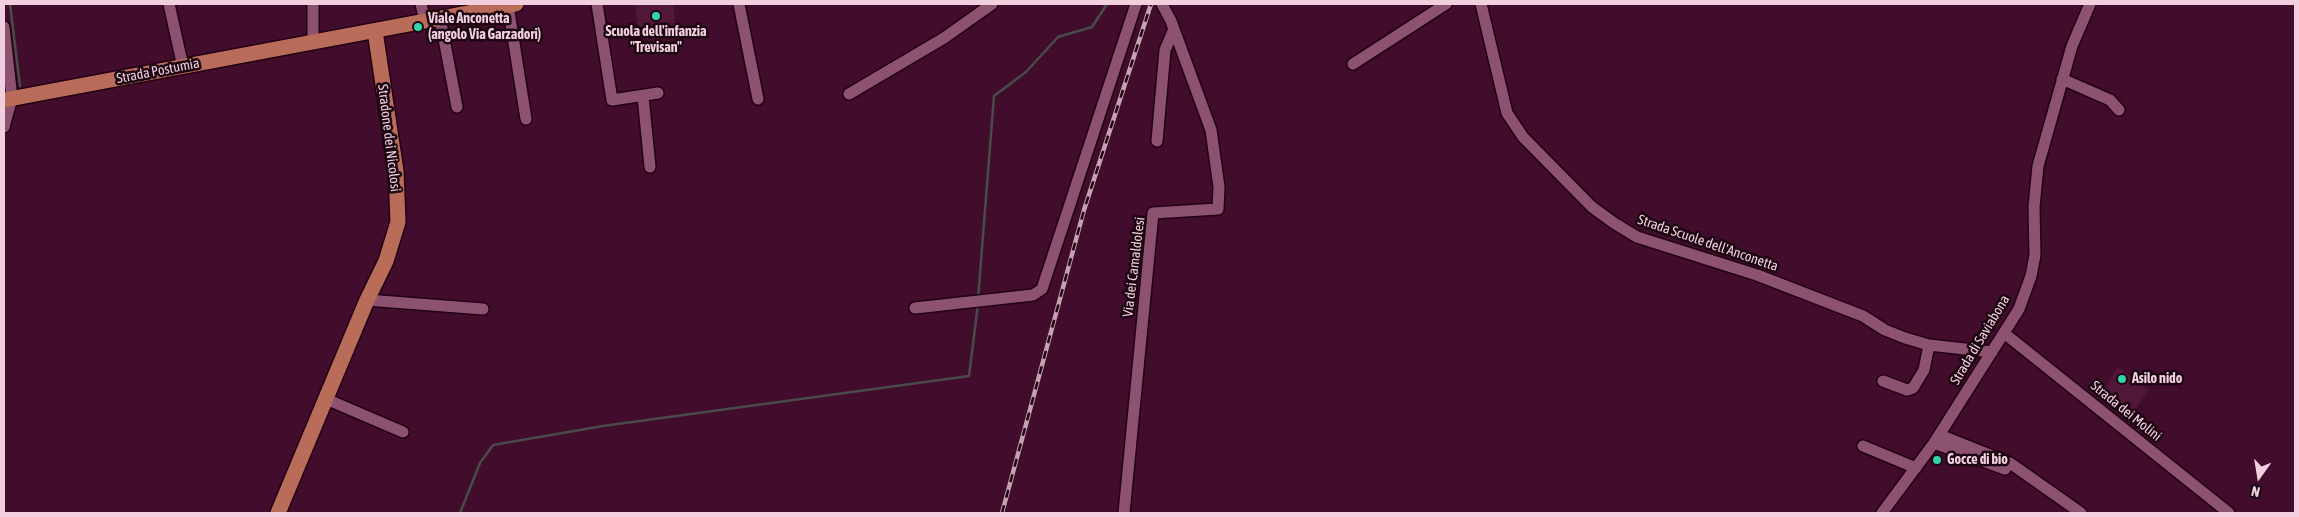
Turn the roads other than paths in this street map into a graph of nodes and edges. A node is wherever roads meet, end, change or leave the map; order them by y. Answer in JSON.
{"nodes":[{"id":1,"x":169,"y":4,"type":"edge"},
{"id":2,"x":313,"y":4,"type":"edge"},
{"id":3,"x":421,"y":4,"type":"edge"},
{"id":4,"x":512,"y":4,"type":"edge"},
{"id":5,"x":597,"y":4,"type":"edge"},
{"id":6,"x":739,"y":4,"type":"edge"},
{"id":7,"x":992,"y":4,"type":"edge"},
{"id":8,"x":1136,"y":4,"type":"edge"},
{"id":9,"x":1162,"y":4,"type":"edge"},
{"id":10,"x":1446,"y":4,"type":"edge"},
{"id":11,"x":1481,"y":4,"type":"edge"},
{"id":12,"x":2090,"y":4,"type":"edge"},
{"id":13,"x":482,"y":7,"type":"edge"},
{"id":14,"x":976,"y":9,"type":"edge"},
{"id":15,"x":432,"y":20,"type":"junction"},
{"id":16,"x":4,"y":27,"type":"edge"},
{"id":17,"x":1174,"y":29,"type":"junction"},
{"id":18,"x":375,"y":30,"type":"junction"},
{"id":19,"x":313,"y":41,"type":"junction"},
{"id":20,"x":1353,"y":64,"type":"dead end"},
{"id":21,"x":183,"y":66,"type":"junction"},
{"id":22,"x":2062,"y":79,"type":"junction"},
{"id":23,"x":658,"y":93,"type":"dead end"},
{"id":24,"x":849,"y":94,"type":"dead end"},
{"id":25,"x":643,"y":96,"type":"junction"},
{"id":26,"x":8,"y":99,"type":"edge"},
{"id":27,"x":758,"y":99,"type":"dead end"},
{"id":28,"x":457,"y":108,"type":"dead end"},
{"id":29,"x":2119,"y":110,"type":"dead end"},
{"id":30,"x":526,"y":118,"type":"dead end"},
{"id":31,"x":4,"y":127,"type":"edge"},
{"id":32,"x":1157,"y":141,"type":"dead end"},
{"id":33,"x":650,"y":167,"type":"dead end"},
{"id":34,"x":367,"y":300,"type":"junction"},
{"id":35,"x":915,"y":308,"type":"dead end"},
{"id":36,"x":483,"y":309,"type":"dead end"},
{"id":37,"x":2004,"y":333,"type":"junction"},
{"id":38,"x":1929,"y":345,"type":"junction"},
{"id":39,"x":1992,"y":352,"type":"junction"},
{"id":40,"x":1883,"y":381,"type":"dead end"},
{"id":41,"x":326,"y":400,"type":"junction"},
{"id":42,"x":403,"y":432,"type":"dead end"},
{"id":43,"x":1937,"y":439,"type":"junction"},
{"id":44,"x":1863,"y":446,"type":"dead end"},
{"id":45,"x":1916,"y":468,"type":"junction"},
{"id":46,"x":2005,"y":469,"type":"dead end"},
{"id":47,"x":278,"y":513,"type":"edge"},
{"id":48,"x":1124,"y":513,"type":"edge"},
{"id":49,"x":1882,"y":513,"type":"edge"},
{"id":50,"x":2081,"y":513,"type":"edge"},
{"id":51,"x":2229,"y":513,"type":"edge"}],
"edges":[{"from":1,"to":21,"type":"street"},
{"from":2,"to":19,"type":"street"},
{"from":3,"to":15,"type":"street"},
{"from":4,"to":13,"type":"main road","name":"Strada Postumia"},
{"from":4,"to":30,"type":"street"},
{"from":5,"to":25,"type":"street"},
{"from":6,"to":27,"type":"street"},
{"from":7,"to":14,"type":"street"},
{"from":8,"to":35,"type":"street"},
{"from":9,"to":17,"type":"street","name":"Via dei Camaldolesi"},
{"from":10,"to":20,"type":"street"},
{"from":11,"to":38,"type":"street","name":"Strada Scuole dell'Anconetta"},
{"from":12,"to":22,"type":"street","name":"Strada di Saviabona"},
{"from":13,"to":15,"type":"main road","name":"Strada Postumia"},
{"from":14,"to":24,"type":"street"},
{"from":15,"to":18,"type":"main road","name":"Strada Postumia"},
{"from":15,"to":28,"type":"street"},
{"from":16,"to":26,"type":"street"},
{"from":17,"to":32,"type":"street"},
{"from":17,"to":48,"type":"street","name":"Via dei Camaldolesi"},
{"from":18,"to":19,"type":"main road","name":"Strada Postumia"},
{"from":18,"to":34,"type":"main road","name":"Stradone dei Nicolosi"},
{"from":19,"to":21,"type":"main road","name":"Strada Postumia"},
{"from":21,"to":26,"type":"main road","name":"Strada Postumia"},
{"from":22,"to":29,"type":"street"},
{"from":22,"to":37,"type":"street","name":"Strada di Saviabona"},
{"from":23,"to":25,"type":"street"},
{"from":25,"to":33,"type":"street"},
{"from":26,"to":31,"type":"street"},
{"from":34,"to":36,"type":"street"},
{"from":34,"to":41,"type":"main road","name":"Stradone dei Nicolosi"},
{"from":37,"to":39,"type":"street","name":"Strada di Saviabona"},
{"from":37,"to":51,"type":"street","name":"Strada dei Molini"},
{"from":38,"to":39,"type":"street","name":"Strada Scuole dell'Anconetta"},
{"from":38,"to":40,"type":"street"},
{"from":39,"to":43,"type":"street","name":"Strada di Saviabona"},
{"from":41,"to":42,"type":"street"},
{"from":41,"to":47,"type":"main road","name":"Stradone dei Nicolosi"},
{"from":43,"to":45,"type":"street","name":"Strada di Saviabona"},
{"from":43,"to":46,"type":"street"},
{"from":43,"to":50,"type":"street"},
{"from":44,"to":45,"type":"street"},
{"from":45,"to":49,"type":"street","name":"Strada di Saviabona"}]}
